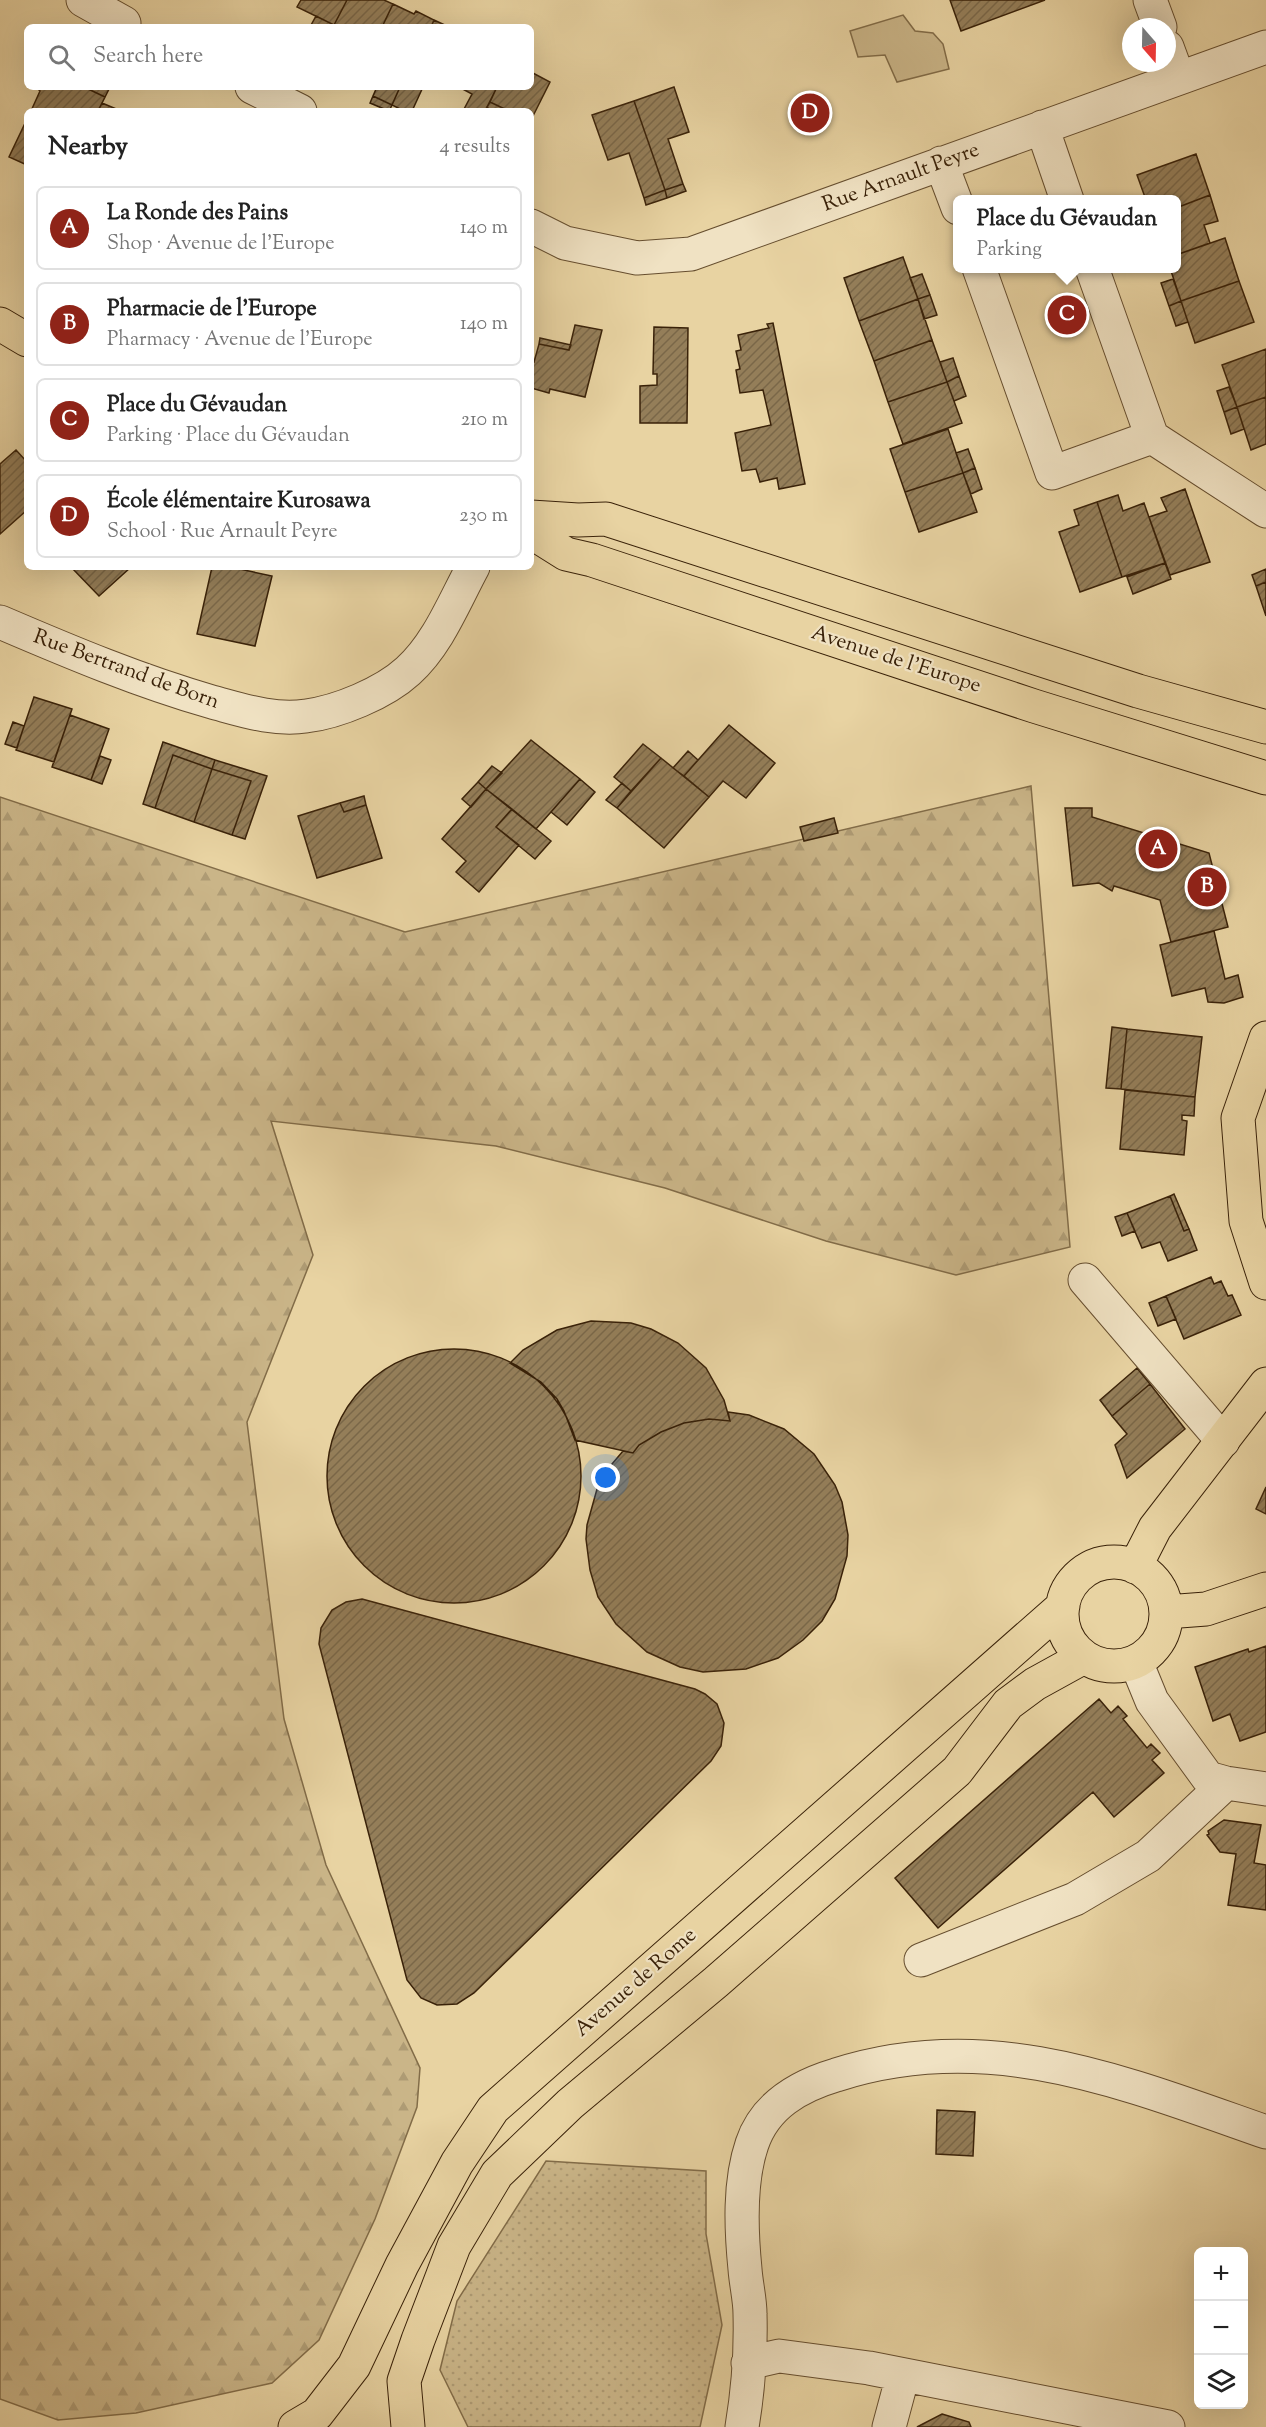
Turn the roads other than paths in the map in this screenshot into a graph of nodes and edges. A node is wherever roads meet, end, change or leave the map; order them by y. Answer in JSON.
{"nodes":[{"id":1,"x":83,"y":0,"type":"edge"},
{"id":2,"x":1150,"y":0,"type":"edge"},
{"id":3,"x":123,"y":17,"type":"edge"},
{"id":4,"x":1157,"y":18,"type":"edge"},
{"id":5,"x":1266,"y":47,"type":"edge"},
{"id":6,"x":1176,"y":72,"type":"edge"},
{"id":7,"x":1178,"y":77,"type":"junction"},
{"id":8,"x":258,"y":90,"type":"edge"},
{"id":9,"x":294,"y":108,"type":"edge"},
{"id":10,"x":1042,"y":127,"type":"junction"},
{"id":11,"x":941,"y":164,"type":"junction"},
{"id":12,"x":1065,"y":195,"type":"edge"},
{"id":13,"x":953,"y":197,"type":"edge"},
{"id":14,"x":534,"y":228,"type":"edge"},
{"id":15,"x":981,"y":273,"type":"edge"},
{"id":16,"x":1094,"y":273,"type":"edge"},
{"id":17,"x":0,"y":324,"type":"edge"},
{"id":18,"x":24,"y":338,"type":"edge"},
{"id":19,"x":1152,"y":437,"type":"junction"},
{"id":20,"x":1266,"y":511,"type":"edge"},
{"id":21,"x":534,"y":517,"type":"edge"},
{"id":22,"x":534,"y":534,"type":"edge"},
{"id":23,"x":471,"y":570,"type":"edge"},
{"id":24,"x":0,"y":622,"type":"edge"},
{"id":25,"x":1266,"y":727,"type":"edge"},
{"id":26,"x":1266,"y":778,"type":"edge"},
{"id":27,"x":1266,"y":1038,"type":"edge"},
{"id":28,"x":1085,"y":1280,"type":"dead end"},
{"id":29,"x":1266,"y":1283,"type":"edge"},
{"id":30,"x":1266,"y":1384,"type":"edge"},
{"id":31,"x":1223,"y":1441,"type":"junction"},
{"id":32,"x":1135,"y":1567,"type":"junction"},
{"id":33,"x":1266,"y":1589,"type":"edge"},
{"id":34,"x":1063,"y":1606,"type":"junction"},
{"id":35,"x":1166,"y":1612,"type":"junction"},
{"id":36,"x":1084,"y":1657,"type":"junction"},
{"id":37,"x":1136,"y":1662,"type":"junction"},
{"id":38,"x":1226,"y":1783,"type":"junction"},
{"id":39,"x":1266,"y":1789,"type":"edge"},
{"id":40,"x":921,"y":1960,"type":"dead end"},
{"id":41,"x":1266,"y":2132,"type":"edge"},
{"id":42,"x":748,"y":2363,"type":"junction"},
{"id":43,"x":903,"y":2375,"type":"junction"},
{"id":44,"x":296,"y":2427,"type":"edge"},
{"id":45,"x":408,"y":2427,"type":"edge"},
{"id":46,"x":742,"y":2427,"type":"edge"},
{"id":47,"x":889,"y":2427,"type":"edge"},
{"id":48,"x":1168,"y":2427,"type":"edge"}],
"edges":[{"from":1,"to":3,"type":"street"},
{"from":2,"to":4,"type":"street"},
{"from":5,"to":7,"type":"street","name":"Rue Arnault Peyre"},
{"from":6,"to":7,"type":"street"},
{"from":7,"to":10,"type":"street","name":"Rue Arnault Peyre"},
{"from":8,"to":9,"type":"street"},
{"from":10,"to":11,"type":"street","name":"Rue Arnault Peyre"},
{"from":10,"to":12,"type":"street"},
{"from":11,"to":13,"type":"street"},
{"from":11,"to":14,"type":"street","name":"Rue Arnault Peyre"},
{"from":15,"to":19,"type":"street"},
{"from":16,"to":19,"type":"street"},
{"from":17,"to":18,"type":"main road"},
{"from":19,"to":20,"type":"street"},
{"from":21,"to":25,"type":"main road"},
{"from":22,"to":26,"type":"main road","name":"Avenue de l'Europe"},
{"from":23,"to":24,"type":"street","name":"Rue Bertrand de Born"},
{"from":27,"to":29,"type":"main road"},
{"from":28,"to":31,"type":"street"},
{"from":30,"to":31,"type":"main road"},
{"from":31,"to":32,"type":"main road"},
{"from":32,"to":34,"type":"main road"},
{"from":32,"to":35,"type":"main road"},
{"from":33,"to":35,"type":"main road"},
{"from":34,"to":36,"type":"main road"},
{"from":34,"to":44,"type":"main road","name":"Avenue de Rome"},
{"from":35,"to":37,"type":"main road"},
{"from":36,"to":37,"type":"main road"},
{"from":36,"to":45,"type":"main road"},
{"from":37,"to":38,"type":"street"},
{"from":38,"to":39,"type":"street"},
{"from":38,"to":40,"type":"street"},
{"from":41,"to":42,"type":"street"},
{"from":42,"to":43,"type":"street"},
{"from":42,"to":46,"type":"street"},
{"from":43,"to":47,"type":"street"},
{"from":43,"to":48,"type":"street"}]}
